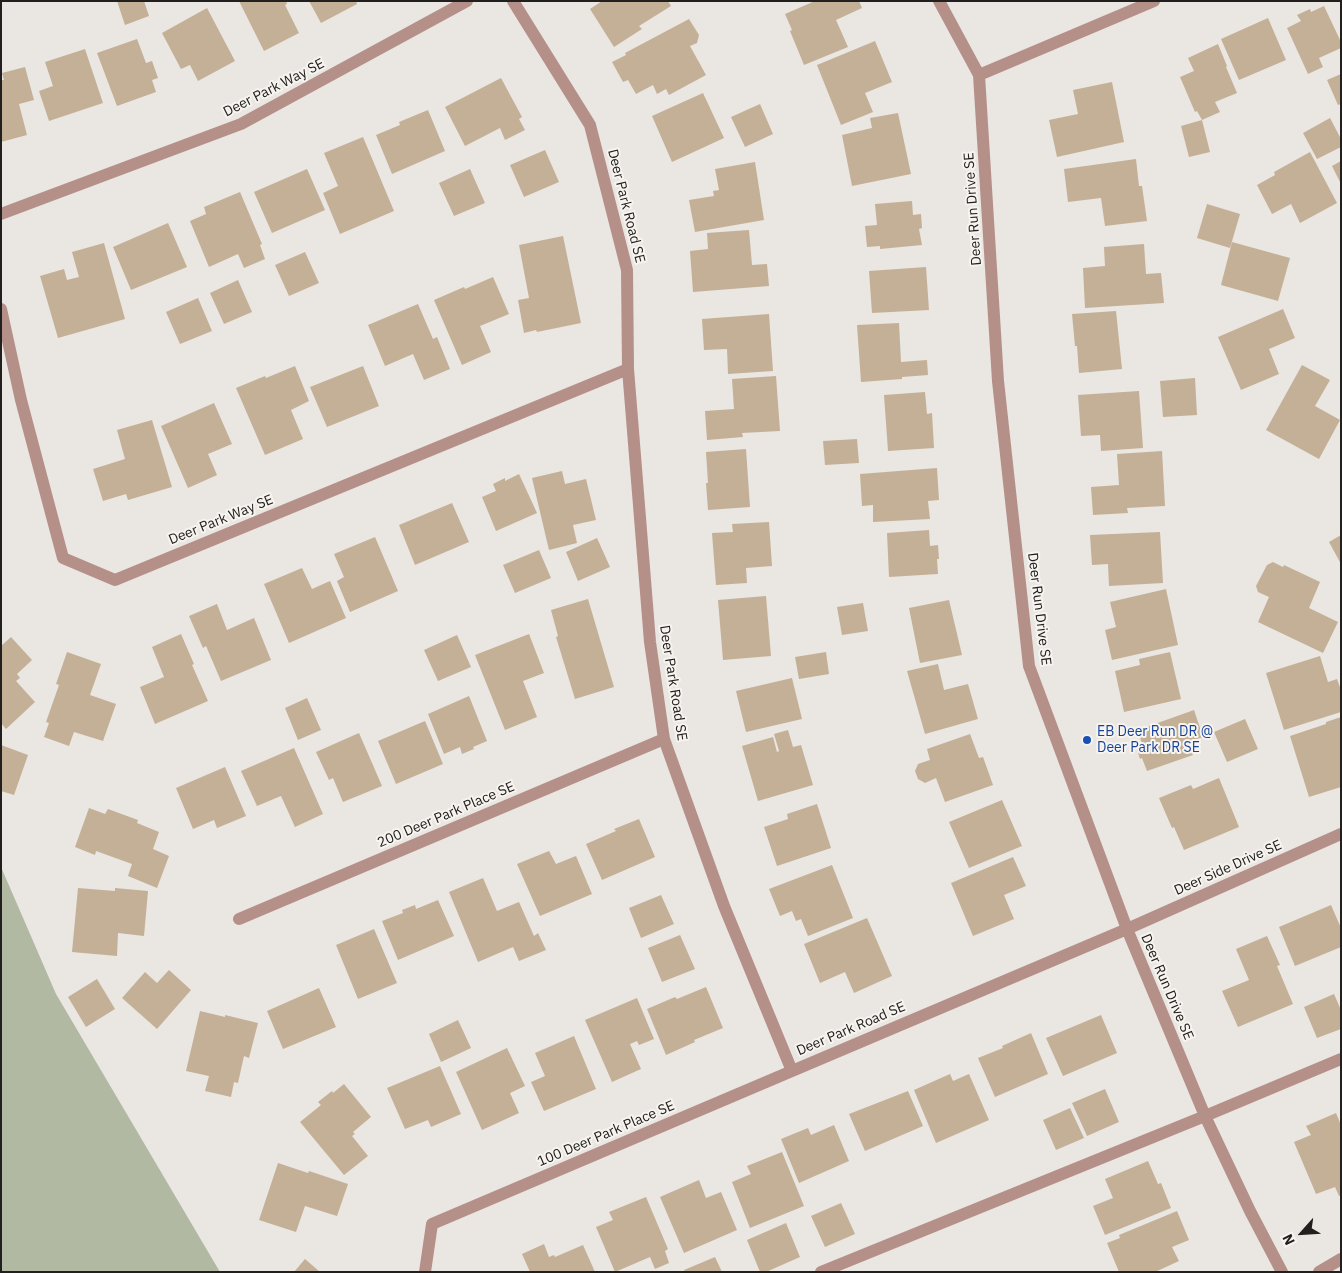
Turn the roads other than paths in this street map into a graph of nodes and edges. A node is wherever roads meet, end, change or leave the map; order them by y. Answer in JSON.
{"nodes":[{"id":1,"x":467,"y":1,"type":"edge"},
{"id":2,"x":513,"y":1,"type":"edge"},
{"id":3,"x":939,"y":1,"type":"edge"},
{"id":4,"x":1154,"y":1,"type":"edge"},
{"id":5,"x":979,"y":75,"type":"junction"},
{"id":6,"x":1,"y":214,"type":"edge"},
{"id":7,"x":1,"y":309,"type":"edge"},
{"id":8,"x":628,"y":370,"type":"junction"},
{"id":9,"x":664,"y":739,"type":"junction"},
{"id":10,"x":1341,"y":834,"type":"edge"},
{"id":11,"x":239,"y":919,"type":"dead end"},
{"id":12,"x":1127,"y":930,"type":"junction"},
{"id":13,"x":1341,"y":1059,"type":"edge"},
{"id":14,"x":792,"y":1071,"type":"junction"},
{"id":15,"x":1205,"y":1116,"type":"junction"},
{"id":16,"x":1341,"y":1259,"type":"edge"},
{"id":17,"x":425,"y":1272,"type":"edge"},
{"id":18,"x":821,"y":1272,"type":"edge"},
{"id":19,"x":1282,"y":1272,"type":"edge"},
{"id":20,"x":1319,"y":1272,"type":"edge"}],
"edges":[{"from":1,"to":6,"type":"street","name":"Deer Park Way SE"},
{"from":2,"to":8,"type":"street","name":"Deer Park Road SE"},
{"from":3,"to":5,"type":"street","name":"Deer Run Drive SE"},
{"from":4,"to":5,"type":"street"},
{"from":5,"to":12,"type":"street","name":"Deer Run Drive SE"},
{"from":7,"to":8,"type":"street","name":"Deer Park Way SE"},
{"from":8,"to":9,"type":"street","name":"Deer Park Road SE"},
{"from":9,"to":11,"type":"street","name":"200 Deer Park Place SE"},
{"from":9,"to":14,"type":"street","name":"Deer Park Road SE"},
{"from":10,"to":12,"type":"street","name":"Deer Side Drive SE"},
{"from":12,"to":14,"type":"street","name":"Deer Park Road SE"},
{"from":12,"to":15,"type":"street","name":"Deer Run Drive SE"},
{"from":13,"to":15,"type":"street"},
{"from":14,"to":17,"type":"street","name":"100 Deer Park Place SE"},
{"from":15,"to":18,"type":"street"},
{"from":15,"to":19,"type":"street","name":"Deer Run Drive SE"},
{"from":16,"to":20,"type":"street"}]}
